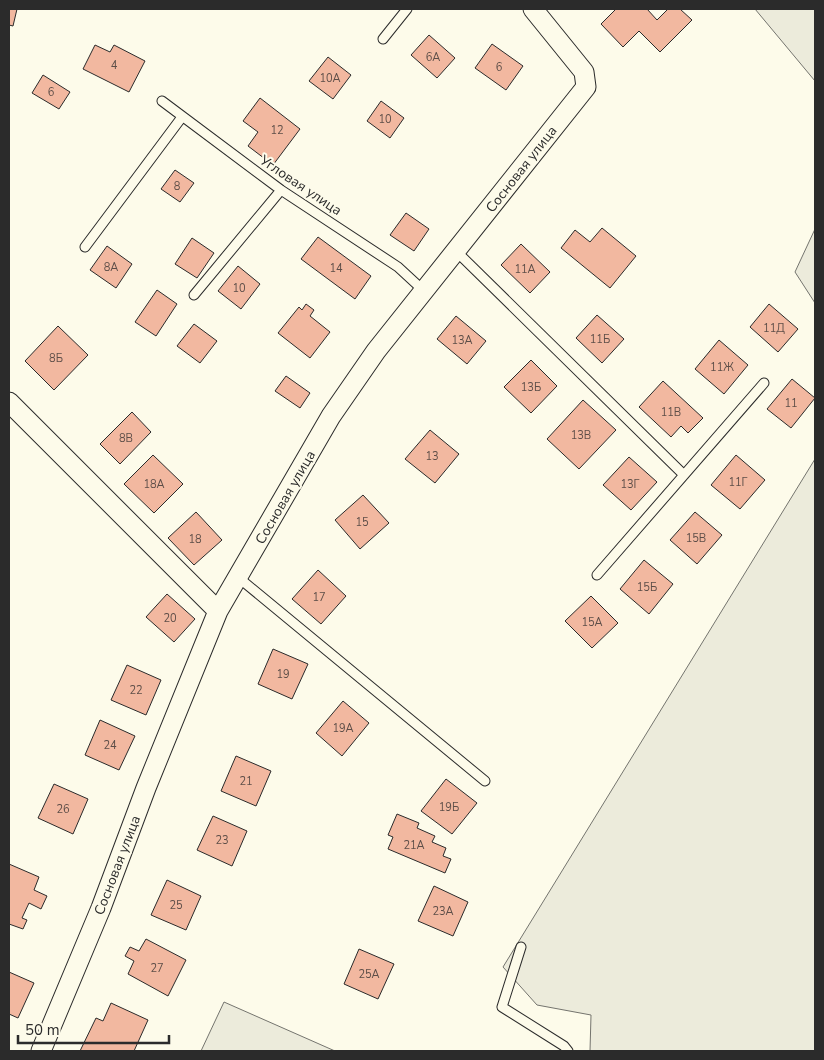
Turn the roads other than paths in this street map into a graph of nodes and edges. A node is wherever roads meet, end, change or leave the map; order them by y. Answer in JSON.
{"nodes":[{"id":1,"x":407,"y":9,"type":"edge"},
{"id":2,"x":534,"y":9,"type":"edge"},
{"id":3,"x":383,"y":39,"type":"dead end"},
{"id":4,"x":162,"y":101,"type":"dead end"},
{"id":5,"x":182,"y":117,"type":"junction"},
{"id":6,"x":281,"y":190,"type":"junction"},
{"id":7,"x":85,"y":247,"type":"dead end"},
{"id":8,"x":456,"y":251,"type":"junction"},
{"id":9,"x":424,"y":291,"type":"junction"},
{"id":10,"x":194,"y":295,"type":"dead end"},
{"id":11,"x":764,"y":383,"type":"dead end"},
{"id":12,"x":9,"y":402,"type":"edge"},
{"id":13,"x":684,"y":475,"type":"junction"},
{"id":14,"x":597,"y":574,"type":"dead end"},
{"id":15,"x":239,"y":578,"type":"junction"},
{"id":16,"x":218,"y":611,"type":"junction"},
{"id":17,"x":485,"y":781,"type":"dead end"},
{"id":18,"x":520,"y":947,"type":"dead end"},
{"id":19,"x":41,"y":1051,"type":"edge"},
{"id":20,"x":568,"y":1051,"type":"edge"}],
"edges":[{"from":1,"to":3,"type":"lane"},
{"from":2,"to":8,"type":"street","name":"Сосновая улица"},
{"from":4,"to":5,"type":"lane","name":"Угловая улица"},
{"from":5,"to":6,"type":"lane","name":"Угловая улица"},
{"from":5,"to":7,"type":"lane"},
{"from":6,"to":9,"type":"lane","name":"Угловая улица"},
{"from":6,"to":10,"type":"lane"},
{"from":8,"to":9,"type":"street","name":"Сосновая улица"},
{"from":8,"to":13,"type":"lane"},
{"from":9,"to":15,"type":"street","name":"Сосновая улица"},
{"from":11,"to":13,"type":"lane"},
{"from":12,"to":16,"type":"street"},
{"from":13,"to":14,"type":"lane"},
{"from":15,"to":16,"type":"street","name":"Сосновая улица"},
{"from":15,"to":17,"type":"lane"},
{"from":16,"to":19,"type":"street","name":"Сосновая улица"},
{"from":18,"to":20,"type":"lane"}]}
